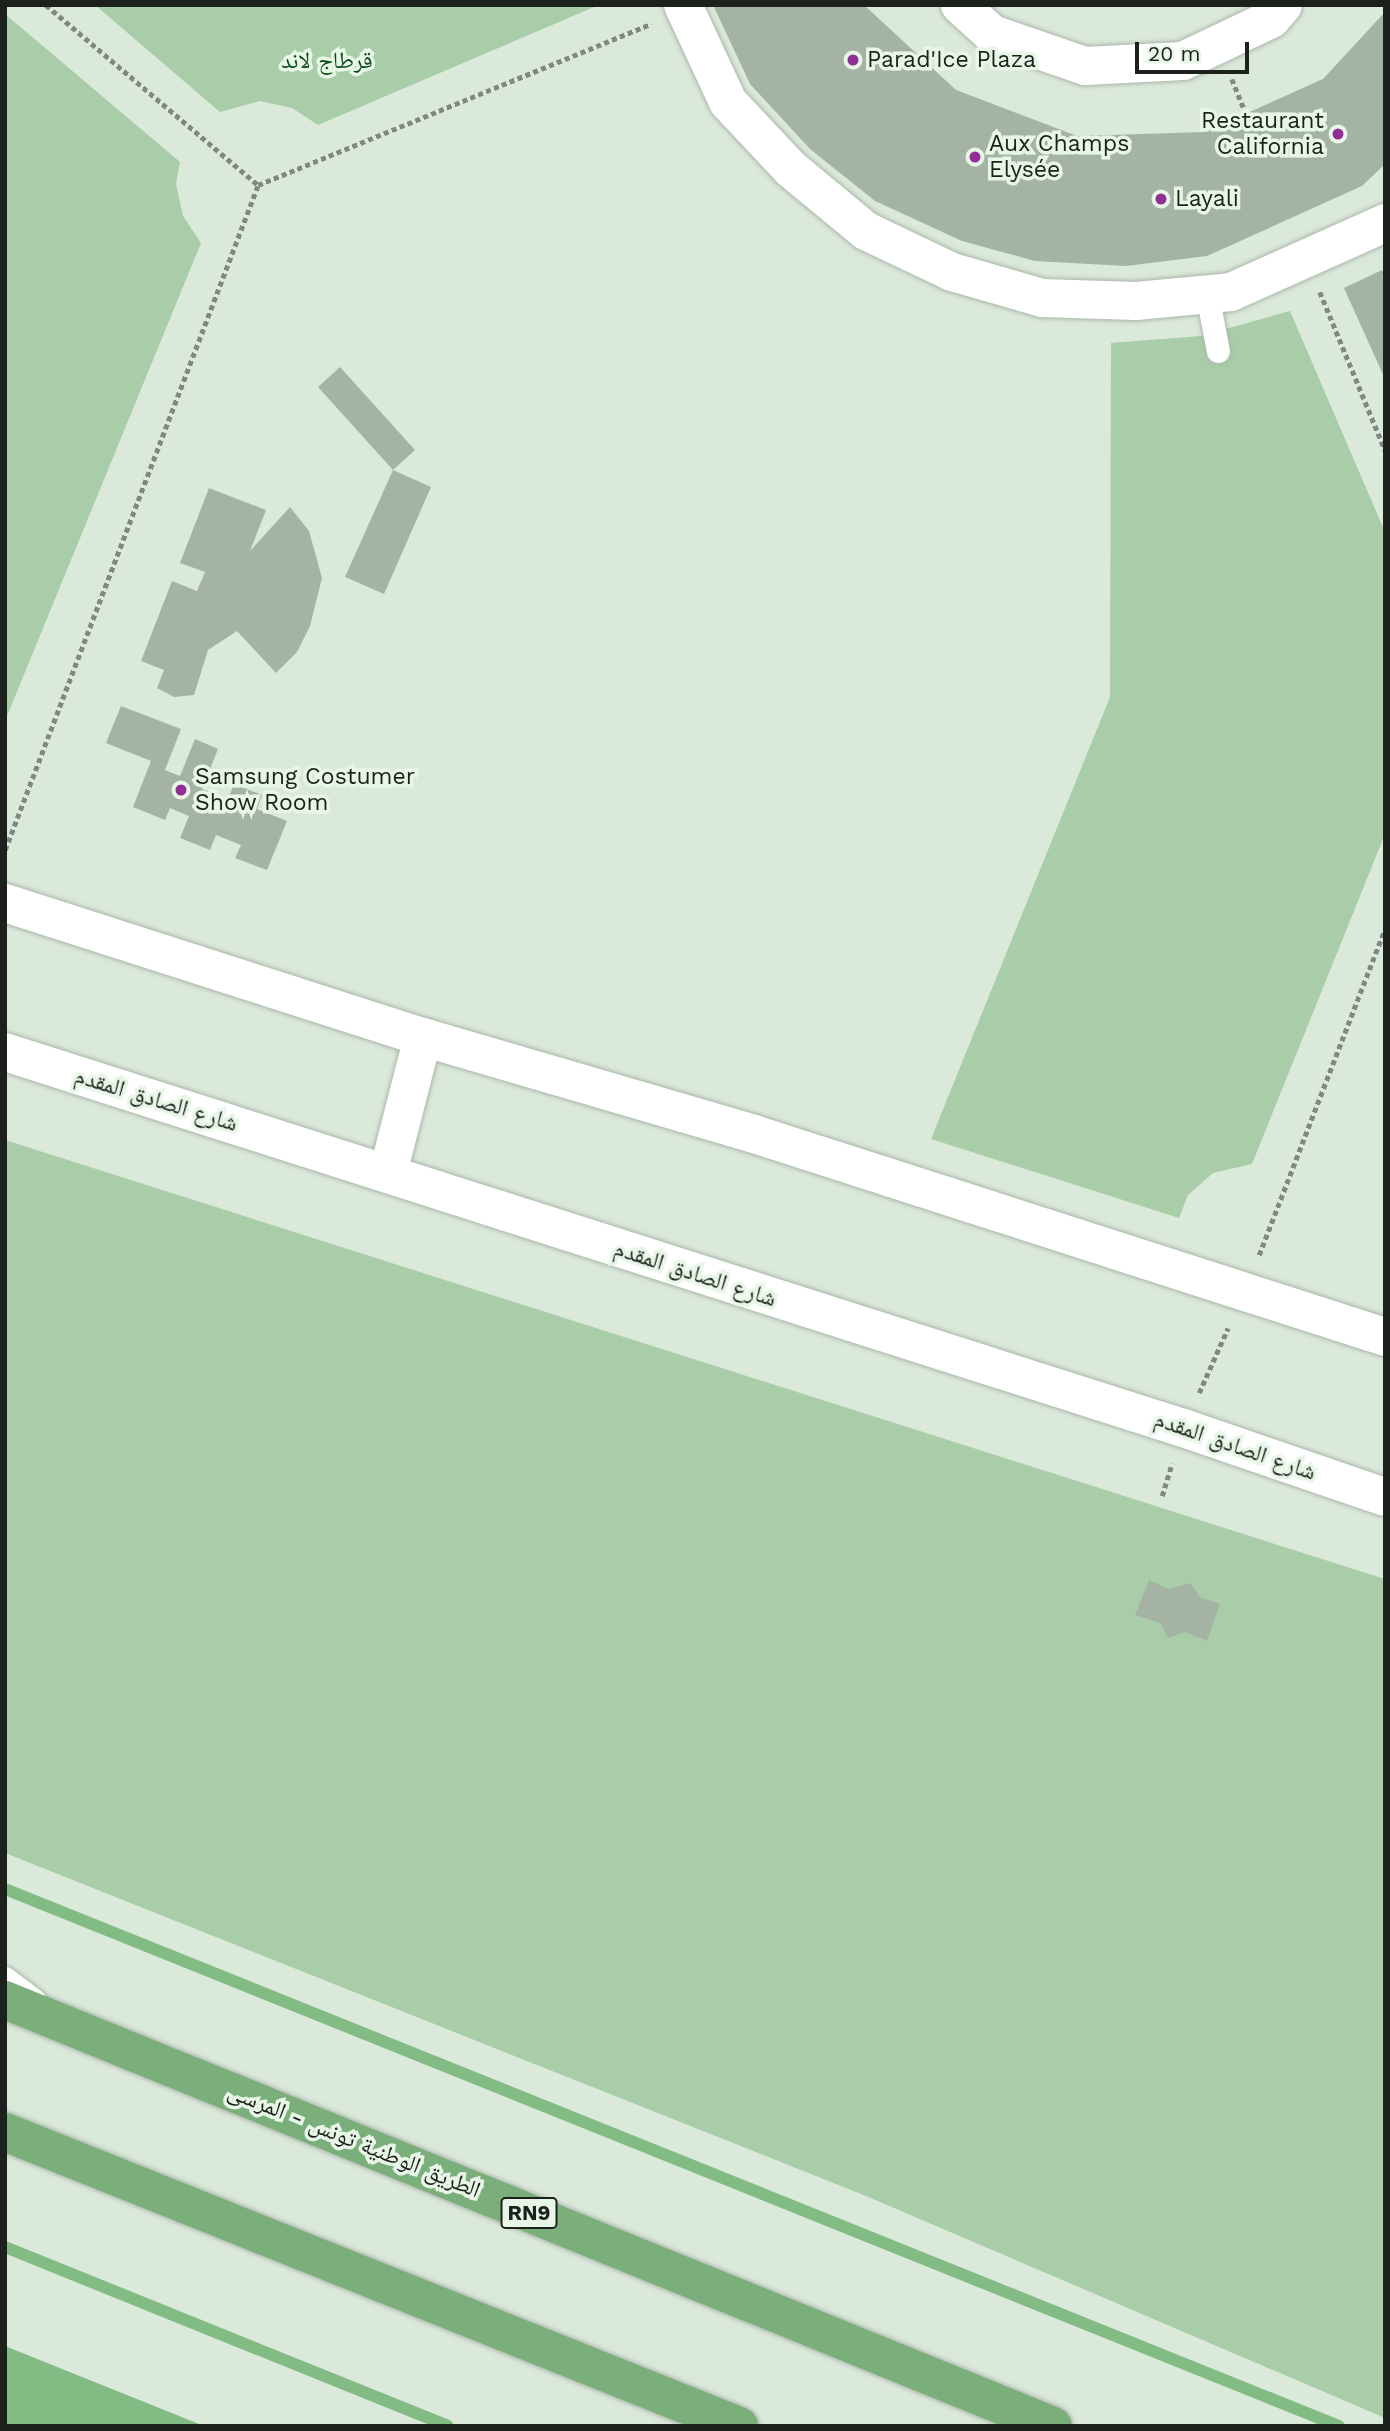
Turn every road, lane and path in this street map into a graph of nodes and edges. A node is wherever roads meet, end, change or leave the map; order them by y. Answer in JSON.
{"nodes":[{"id":1,"x":46,"y":5,"type":"edge"},
{"id":2,"x":960,"y":5,"type":"edge"},
{"id":3,"x":1283,"y":5,"type":"edge"},
{"id":4,"x":684,"y":8,"type":"edge"},
{"id":5,"x":258,"y":185,"type":"junction"},
{"id":6,"x":1385,"y":223,"type":"edge"},
{"id":7,"x":1306,"y":258,"type":"junction"},
{"id":8,"x":1207,"y":294,"type":"junction"},
{"id":9,"x":1218,"y":351,"type":"dead end"},
{"id":10,"x":1385,"y":450,"type":"edge"},
{"id":11,"x":5,"y":850,"type":"edge"},
{"id":12,"x":5,"y":903,"type":"edge"},
{"id":13,"x":1385,"y":929,"type":"edge"},
{"id":14,"x":423,"y":1037,"type":"junction"},
{"id":15,"x":5,"y":1052,"type":"edge"},
{"id":16,"x":388,"y":1173,"type":"junction"},
{"id":17,"x":1245,"y":1292,"type":"junction"},
{"id":18,"x":1385,"y":1337,"type":"edge"},
{"id":19,"x":1183,"y":1428,"type":"junction"},
{"id":20,"x":1162,"y":1496,"type":"dead end"},
{"id":21,"x":1385,"y":1497,"type":"edge"},
{"id":22,"x":5,"y":1978,"type":"edge"},
{"id":23,"x":5,"y":2000,"type":"edge"},
{"id":24,"x":61,"y":2022,"type":"junction"},
{"id":25,"x":5,"y":2133,"type":"edge"},
{"id":26,"x":738,"y":2426,"type":"edge"},
{"id":27,"x":1053,"y":2426,"type":"edge"}],
"edges":[{"from":1,"to":5,"type":"path"},
{"from":2,"to":3,"type":"main road"},
{"from":4,"to":5,"type":"path"},
{"from":4,"to":8,"type":"main road"},
{"from":5,"to":11,"type":"path"},
{"from":6,"to":7,"type":"main road"},
{"from":7,"to":8,"type":"main road"},
{"from":7,"to":10,"type":"path"},
{"from":8,"to":9,"type":"lane"},
{"from":12,"to":14,"type":"main road"},
{"from":13,"to":17,"type":"path"},
{"from":14,"to":16,"type":"main road"},
{"from":14,"to":17,"type":"main road"},
{"from":15,"to":16,"type":"main road","name":"شارع الصادق المقدم"},
{"from":16,"to":19,"type":"main road","name":"شارع الصادق المقدم"},
{"from":17,"to":18,"type":"main road"},
{"from":17,"to":19,"type":"path"},
{"from":19,"to":20,"type":"path"},
{"from":19,"to":21,"type":"main road","name":"شارع الصادق المقدم"},
{"from":22,"to":24,"type":"lane"},
{"from":23,"to":24,"type":"highway","name":"الطريق الوطنية تونس - المرسى","number":"RN9"},
{"from":24,"to":27,"type":"highway","name":"الطريق الوطنية تونس - المرسى","number":"RN9"},
{"from":25,"to":26,"type":"highway"}]}
